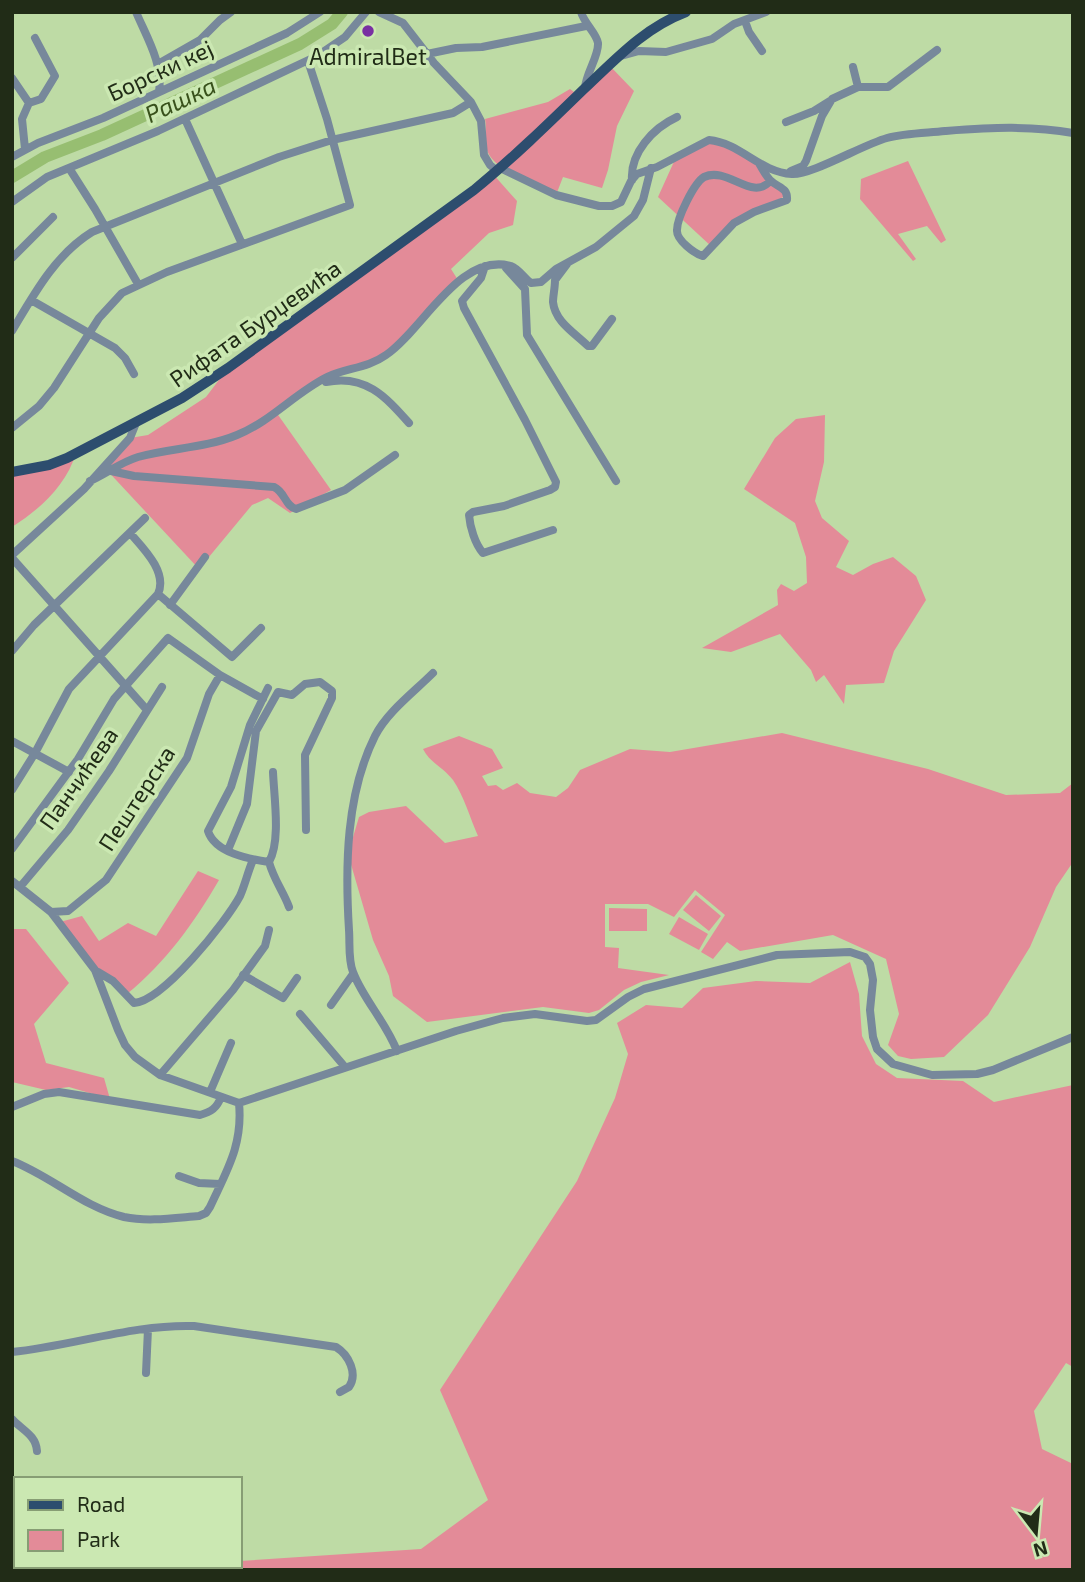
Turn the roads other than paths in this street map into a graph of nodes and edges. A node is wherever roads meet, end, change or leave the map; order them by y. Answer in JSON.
{"nodes":[{"id":1,"x":136,"y":12,"type":"edge"},
{"id":2,"x":231,"y":12,"type":"edge"},
{"id":3,"x":320,"y":12,"type":"edge"},
{"id":4,"x":366,"y":12,"type":"edge"},
{"id":5,"x":379,"y":12,"type":"edge"},
{"id":6,"x":581,"y":12,"type":"edge"},
{"id":7,"x":686,"y":12,"type":"edge"},
{"id":8,"x":766,"y":12,"type":"edge"},
{"id":9,"x":745,"y":21,"type":"junction"},
{"id":10,"x":586,"y":26,"type":"junction"},
{"id":11,"x":35,"y":38,"type":"dead end"},
{"id":12,"x":937,"y":50,"type":"dead end"},
{"id":13,"x":762,"y":51,"type":"dead end"},
{"id":14,"x":427,"y":54,"type":"junction"},
{"id":15,"x":617,"y":57,"type":"junction"},
{"id":16,"x":308,"y":61,"type":"junction"},
{"id":17,"x":158,"y":64,"type":"junction"},
{"id":18,"x":853,"y":67,"type":"dead end"},
{"id":19,"x":12,"y":78,"type":"edge"},
{"id":20,"x":858,"y":87,"type":"junction"},
{"id":21,"x":585,"y":88,"type":"junction"},
{"id":22,"x":159,"y":92,"type":"junction"},
{"id":23,"x":832,"y":99,"type":"junction"},
{"id":24,"x":471,"y":102,"type":"junction"},
{"id":25,"x":29,"y":103,"type":"junction"},
{"id":26,"x":677,"y":117,"type":"dead end"},
{"id":27,"x":185,"y":119,"type":"junction"},
{"id":28,"x":786,"y":122,"type":"dead end"},
{"id":29,"x":1073,"y":133,"type":"edge"},
{"id":30,"x":332,"y":140,"type":"junction"},
{"id":31,"x":25,"y":149,"type":"junction"},
{"id":32,"x":12,"y":157,"type":"edge"},
{"id":33,"x":760,"y":165,"type":"junction"},
{"id":34,"x":69,"y":168,"type":"junction"},
{"id":35,"x":652,"y":168,"type":"junction"},
{"id":36,"x":499,"y":170,"type":"junction"},
{"id":37,"x":782,"y":172,"type":"junction"},
{"id":38,"x":632,"y":180,"type":"junction"},
{"id":39,"x":771,"y":181,"type":"junction"},
{"id":40,"x":214,"y":182,"type":"junction"},
{"id":41,"x":12,"y":202,"type":"edge"},
{"id":42,"x":53,"y":218,"type":"dead end"},
{"id":43,"x":105,"y":226,"type":"junction"},
{"id":44,"x":242,"y":244,"type":"junction"},
{"id":45,"x":12,"y":258,"type":"edge"},
{"id":46,"x":568,"y":262,"type":"junction"},
{"id":47,"x":504,"y":266,"type":"junction"},
{"id":48,"x":485,"y":267,"type":"junction"},
{"id":49,"x":138,"y":284,"type":"junction"},
{"id":50,"x":31,"y":300,"type":"junction"},
{"id":51,"x":612,"y":319,"type":"dead end"},
{"id":52,"x":12,"y":331,"type":"edge"},
{"id":53,"x":90,"y":332,"type":"junction"},
{"id":54,"x":134,"y":374,"type":"dead end"},
{"id":55,"x":319,"y":381,"type":"junction"},
{"id":56,"x":136,"y":423,"type":"junction"},
{"id":57,"x":409,"y":423,"type":"dead end"},
{"id":58,"x":12,"y":428,"type":"edge"},
{"id":59,"x":395,"y":455,"type":"dead end"},
{"id":60,"x":111,"y":471,"type":"junction"},
{"id":61,"x":12,"y":472,"type":"edge"},
{"id":62,"x":90,"y":481,"type":"junction"},
{"id":63,"x":616,"y":481,"type":"dead end"},
{"id":64,"x":145,"y":518,"type":"dead end"},
{"id":65,"x":553,"y":530,"type":"dead end"},
{"id":66,"x":130,"y":533,"type":"junction"},
{"id":67,"x":12,"y":556,"type":"edge"},
{"id":68,"x":205,"y":557,"type":"dead end"},
{"id":69,"x":158,"y":594,"type":"junction"},
{"id":70,"x":170,"y":605,"type":"junction"},
{"id":71,"x":53,"y":606,"type":"junction"},
{"id":72,"x":261,"y":628,"type":"dead end"},
{"id":73,"x":12,"y":651,"type":"edge"},
{"id":74,"x":98,"y":657,"type":"junction"},
{"id":75,"x":433,"y":673,"type":"dead end"},
{"id":76,"x":220,"y":675,"type":"junction"},
{"id":77,"x":124,"y":687,"type":"junction"},
{"id":78,"x":162,"y":687,"type":"dead end"},
{"id":79,"x":268,"y":688,"type":"dead end"},
{"id":80,"x":263,"y":699,"type":"junction"},
{"id":81,"x":146,"y":710,"type":"junction"},
{"id":82,"x":12,"y":741,"type":"edge"},
{"id":83,"x":35,"y":753,"type":"junction"},
{"id":84,"x":69,"y":772,"type":"junction"},
{"id":85,"x":273,"y":772,"type":"dead end"},
{"id":86,"x":12,"y":790,"type":"edge"},
{"id":87,"x":306,"y":830,"type":"dead end"},
{"id":88,"x":12,"y":849,"type":"edge"},
{"id":89,"x":228,"y":850,"type":"junction"},
{"id":90,"x":253,"y":860,"type":"junction"},
{"id":91,"x":269,"y":862,"type":"junction"},
{"id":92,"x":16,"y":884,"type":"edge"},
{"id":93,"x":289,"y":907,"type":"dead end"},
{"id":94,"x":51,"y":912,"type":"junction"},
{"id":95,"x":269,"y":930,"type":"dead end"},
{"id":96,"x":95,"y":970,"type":"junction"},
{"id":97,"x":353,"y":974,"type":"junction"},
{"id":98,"x":243,"y":975,"type":"junction"},
{"id":99,"x":297,"y":978,"type":"dead end"},
{"id":100,"x":331,"y":1005,"type":"dead end"},
{"id":101,"x":300,"y":1014,"type":"dead end"},
{"id":102,"x":1073,"y":1037,"type":"edge"},
{"id":103,"x":231,"y":1043,"type":"dead end"},
{"id":104,"x":397,"y":1051,"type":"junction"},
{"id":105,"x":345,"y":1067,"type":"junction"},
{"id":106,"x":160,"y":1074,"type":"junction"},
{"id":107,"x":210,"y":1092,"type":"junction"},
{"id":108,"x":221,"y":1097,"type":"junction"},
{"id":109,"x":239,"y":1103,"type":"junction"},
{"id":110,"x":12,"y":1107,"type":"edge"},
{"id":111,"x":12,"y":1161,"type":"edge"},
{"id":112,"x":179,"y":1176,"type":"dead end"},
{"id":113,"x":220,"y":1184,"type":"junction"},
{"id":114,"x":148,"y":1329,"type":"junction"},
{"id":115,"x":12,"y":1352,"type":"edge"},
{"id":116,"x":146,"y":1373,"type":"dead end"},
{"id":117,"x":340,"y":1392,"type":"dead end"},
{"id":118,"x":12,"y":1419,"type":"edge"},
{"id":119,"x":37,"y":1451,"type":"dead end"}],
"edges":[{"from":1,"to":17,"type":"street"},
{"from":2,"to":17,"type":"street"},
{"from":3,"to":22,"type":"street","name":"Борски кеј"},
{"from":4,"to":16,"type":"street"},
{"from":5,"to":14,"type":"street"},
{"from":6,"to":10,"type":"street"},
{"from":7,"to":15,"type":"main road","name":"Рифата Бурџевића"},
{"from":8,"to":9,"type":"street"},
{"from":9,"to":13,"type":"street"},
{"from":9,"to":15,"type":"street"},
{"from":10,"to":14,"type":"street"},
{"from":10,"to":21,"type":"street"},
{"from":11,"to":25,"type":"street"},
{"from":12,"to":20,"type":"street"},
{"from":14,"to":24,"type":"street"},
{"from":15,"to":21,"type":"main road","name":"Рифата Бурџевића"},
{"from":16,"to":27,"type":"street"},
{"from":16,"to":30,"type":"street"},
{"from":17,"to":22,"type":"street"},
{"from":18,"to":20,"type":"street"},
{"from":19,"to":25,"type":"street"},
{"from":20,"to":23,"type":"street"},
{"from":21,"to":36,"type":"main road","name":"Рифата Бурџевића"},
{"from":22,"to":31,"type":"street","name":"Борски кеј"},
{"from":23,"to":28,"type":"street"},
{"from":23,"to":37,"type":"street"},
{"from":24,"to":30,"type":"street"},
{"from":24,"to":36,"type":"street"},
{"from":25,"to":31,"type":"street"},
{"from":26,"to":38,"type":"street"},
{"from":27,"to":34,"type":"street"},
{"from":27,"to":40,"type":"street"},
{"from":29,"to":37,"type":"street"},
{"from":30,"to":40,"type":"street"},
{"from":30,"to":44,"type":"street"},
{"from":31,"to":32,"type":"street","name":"Борски кеј"},
{"from":33,"to":35,"type":"street"},
{"from":33,"to":37,"type":"street"},
{"from":33,"to":39,"type":"street"},
{"from":34,"to":41,"type":"street"},
{"from":34,"to":43,"type":"street"},
{"from":35,"to":38,"type":"street"},
{"from":35,"to":46,"type":"street"},
{"from":36,"to":38,"type":"street"},
{"from":36,"to":56,"type":"main road","name":"Рифата Бурџевића"},
{"from":39,"to":39,"type":"street"},
{"from":40,"to":43,"type":"street"},
{"from":40,"to":44,"type":"street"},
{"from":42,"to":45,"type":"street"},
{"from":43,"to":49,"type":"street"},
{"from":43,"to":50,"type":"street"},
{"from":44,"to":49,"type":"street"},
{"from":46,"to":47,"type":"street"},
{"from":46,"to":51,"type":"street"},
{"from":47,"to":48,"type":"street"},
{"from":47,"to":63,"type":"street"},
{"from":48,"to":55,"type":"street"},
{"from":48,"to":65,"type":"street"},
{"from":49,"to":53,"type":"street"},
{"from":50,"to":52,"type":"street"},
{"from":50,"to":53,"type":"street"},
{"from":53,"to":54,"type":"street"},
{"from":53,"to":58,"type":"street"},
{"from":55,"to":57,"type":"street"},
{"from":55,"to":60,"type":"street"},
{"from":56,"to":61,"type":"main road","name":"Рифата Бурџевића"},
{"from":56,"to":62,"type":"street"},
{"from":59,"to":60,"type":"street"},
{"from":60,"to":62,"type":"street"},
{"from":62,"to":67,"type":"street"},
{"from":64,"to":66,"type":"street"},
{"from":66,"to":69,"type":"street"},
{"from":66,"to":71,"type":"street"},
{"from":67,"to":71,"type":"street"},
{"from":68,"to":70,"type":"street"},
{"from":69,"to":70,"type":"street"},
{"from":69,"to":74,"type":"street"},
{"from":70,"to":72,"type":"street"},
{"from":71,"to":73,"type":"street"},
{"from":71,"to":74,"type":"street"},
{"from":74,"to":77,"type":"street"},
{"from":74,"to":83,"type":"street"},
{"from":75,"to":97,"type":"street"},
{"from":76,"to":77,"type":"street"},
{"from":76,"to":80,"type":"street"},
{"from":76,"to":94,"type":"street","name":"Пештерска"},
{"from":77,"to":81,"type":"street"},
{"from":77,"to":84,"type":"street"},
{"from":78,"to":81,"type":"street","name":"Панчићева"},
{"from":79,"to":80,"type":"street"},
{"from":80,"to":89,"type":"street"},
{"from":81,"to":92,"type":"street","name":"Панчићева"},
{"from":82,"to":83,"type":"street"},
{"from":83,"to":84,"type":"street"},
{"from":83,"to":86,"type":"street"},
{"from":84,"to":88,"type":"street"},
{"from":85,"to":91,"type":"street"},
{"from":87,"to":89,"type":"street"},
{"from":89,"to":90,"type":"street"},
{"from":90,"to":91,"type":"street"},
{"from":90,"to":96,"type":"street"},
{"from":91,"to":93,"type":"street"},
{"from":92,"to":94,"type":"street"},
{"from":94,"to":96,"type":"street"},
{"from":95,"to":98,"type":"street"},
{"from":96,"to":106,"type":"street"},
{"from":97,"to":100,"type":"street"},
{"from":97,"to":104,"type":"street"},
{"from":98,"to":99,"type":"street"},
{"from":98,"to":106,"type":"street"},
{"from":101,"to":105,"type":"street"},
{"from":102,"to":104,"type":"street"},
{"from":103,"to":107,"type":"street"},
{"from":104,"to":105,"type":"street"},
{"from":105,"to":109,"type":"street"},
{"from":106,"to":107,"type":"street"},
{"from":107,"to":108,"type":"street"},
{"from":108,"to":109,"type":"street"},
{"from":108,"to":110,"type":"street"},
{"from":109,"to":113,"type":"street"},
{"from":111,"to":113,"type":"street"},
{"from":112,"to":113,"type":"street"},
{"from":114,"to":115,"type":"street"},
{"from":114,"to":116,"type":"street"},
{"from":114,"to":117,"type":"street"},
{"from":118,"to":119,"type":"street"}]}
